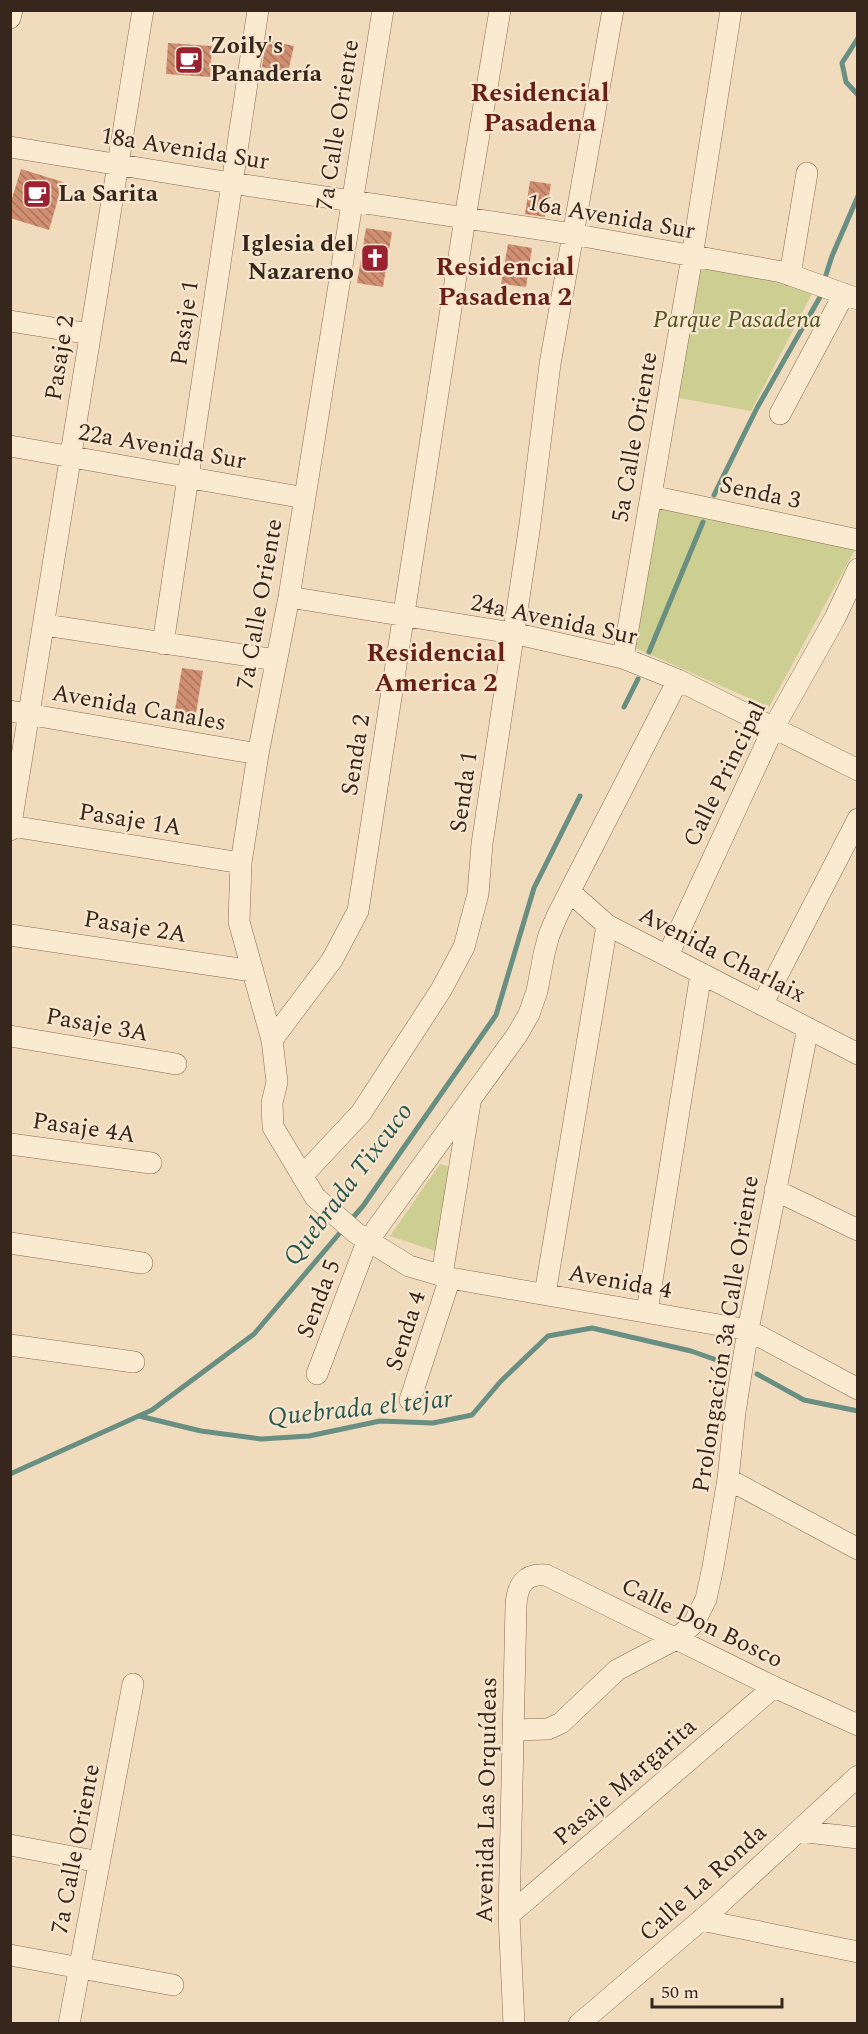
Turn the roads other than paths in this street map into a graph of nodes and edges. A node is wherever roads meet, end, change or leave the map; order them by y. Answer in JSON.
{"nodes":[{"id":1,"x":12,"y":10,"type":"edge"},
{"id":2,"x":143,"y":10,"type":"edge"},
{"id":3,"x":258,"y":10,"type":"edge"},
{"id":4,"x":383,"y":10,"type":"edge"},
{"id":5,"x":613,"y":10,"type":"edge"},
{"id":6,"x":731,"y":10,"type":"edge"},
{"id":7,"x":10,"y":18,"type":"edge"},
{"id":8,"x":498,"y":19,"type":"edge"},
{"id":9,"x":10,"y":147,"type":"edge"},
{"id":10,"x":118,"y":164,"type":"junction"},
{"id":11,"x":807,"y":173,"type":"dead end"},
{"id":12,"x":231,"y":183,"type":"junction"},
{"id":13,"x":351,"y":201,"type":"junction"},
{"id":14,"x":465,"y":218,"type":"junction"},
{"id":15,"x":572,"y":234,"type":"junction"},
{"id":16,"x":692,"y":256,"type":"junction"},
{"id":17,"x":790,"y":274,"type":"junction"},
{"id":18,"x":844,"y":290,"type":"edge"},
{"id":19,"x":10,"y":321,"type":"edge"},
{"id":20,"x":90,"y":334,"type":"junction"},
{"id":21,"x":780,"y":414,"type":"dead end"},
{"id":22,"x":10,"y":446,"type":"edge"},
{"id":23,"x":71,"y":457,"type":"junction"},
{"id":24,"x":189,"y":477,"type":"junction"},
{"id":25,"x":651,"y":496,"type":"junction"},
{"id":26,"x":305,"y":498,"type":"junction"},
{"id":27,"x":858,"y":540,"type":"edge"},
{"id":28,"x":858,"y":569,"type":"edge"},
{"id":29,"x":289,"y":597,"type":"junction"},
{"id":30,"x":858,"y":597,"type":"edge"},
{"id":31,"x":403,"y":616,"type":"junction"},
{"id":32,"x":835,"y":618,"type":"junction"},
{"id":33,"x":45,"y":625,"type":"junction"},
{"id":34,"x":513,"y":633,"type":"junction"},
{"id":35,"x":163,"y":644,"type":"junction"},
{"id":36,"x":623,"y":658,"type":"junction"},
{"id":37,"x":276,"y":660,"type":"junction"},
{"id":38,"x":678,"y":680,"type":"junction"},
{"id":39,"x":20,"y":713,"type":"edge"},
{"id":40,"x":774,"y":727,"type":"junction"},
{"id":41,"x":258,"y":754,"type":"junction"},
{"id":42,"x":858,"y":770,"type":"edge"},
{"id":43,"x":858,"y":819,"type":"edge"},
{"id":44,"x":11,"y":828,"type":"edge"},
{"id":45,"x":241,"y":863,"type":"junction"},
{"id":46,"x":570,"y":892,"type":"junction"},
{"id":47,"x":607,"y":925,"type":"junction"},
{"id":48,"x":10,"y":934,"type":"edge"},
{"id":49,"x":668,"y":955,"type":"junction"},
{"id":50,"x":253,"y":971,"type":"junction"},
{"id":51,"x":701,"y":973,"type":"junction"},
{"id":52,"x":762,"y":1005,"type":"junction"},
{"id":53,"x":808,"y":1028,"type":"junction"},
{"id":54,"x":10,"y":1036,"type":"edge"},
{"id":55,"x":272,"y":1040,"type":"junction"},
{"id":56,"x":858,"y":1054,"type":"edge"},
{"id":57,"x":176,"y":1064,"type":"dead end"},
{"id":58,"x":471,"y":1099,"type":"junction"},
{"id":59,"x":10,"y":1144,"type":"edge"},
{"id":60,"x":151,"y":1162,"type":"dead end"},
{"id":61,"x":302,"y":1176,"type":"junction"},
{"id":62,"x":776,"y":1190,"type":"junction"},
{"id":63,"x":858,"y":1230,"type":"edge"},
{"id":64,"x":354,"y":1231,"type":"junction"},
{"id":65,"x":10,"y":1243,"type":"edge"},
{"id":66,"x":142,"y":1263,"type":"dead end"},
{"id":67,"x":446,"y":1277,"type":"junction"},
{"id":68,"x":545,"y":1294,"type":"junction"},
{"id":69,"x":640,"y":1311,"type":"junction"},
{"id":70,"x":748,"y":1330,"type":"junction"},
{"id":71,"x":10,"y":1345,"type":"edge"},
{"id":72,"x":134,"y":1362,"type":"dead end"},
{"id":73,"x":317,"y":1374,"type":"dead end"},
{"id":74,"x":858,"y":1389,"type":"edge"},
{"id":75,"x":410,"y":1400,"type":"dead end"},
{"id":76,"x":728,"y":1479,"type":"junction"},
{"id":77,"x":858,"y":1549,"type":"edge"},
{"id":78,"x":525,"y":1580,"type":"joint"},
{"id":79,"x":676,"y":1640,"type":"junction"},
{"id":80,"x":133,"y":1684,"type":"dead end"},
{"id":81,"x":774,"y":1687,"type":"junction"},
{"id":82,"x":858,"y":1725,"type":"edge"},
{"id":83,"x":513,"y":1730,"type":"junction"},
{"id":84,"x":858,"y":1776,"type":"edge"},
{"id":85,"x":800,"y":1831,"type":"junction"},
{"id":86,"x":858,"y":1838,"type":"edge"},
{"id":87,"x":10,"y":1845,"type":"edge"},
{"id":88,"x":99,"y":1862,"type":"junction"},
{"id":89,"x":508,"y":1915,"type":"junction"},
{"id":90,"x":701,"y":1920,"type":"junction"},
{"id":91,"x":858,"y":1952,"type":"edge"},
{"id":92,"x":10,"y":1955,"type":"edge"},
{"id":93,"x":80,"y":1967,"type":"junction"},
{"id":94,"x":173,"y":1985,"type":"dead end"},
{"id":95,"x":69,"y":2024,"type":"edge"},
{"id":96,"x":514,"y":2024,"type":"edge"},
{"id":97,"x":579,"y":2024,"type":"edge"}],
"edges":[{"from":1,"to":7,"type":"street"},
{"from":2,"to":10,"type":"street","name":"Pasaje 2"},
{"from":3,"to":12,"type":"street","name":"Pasaje 1"},
{"from":4,"to":13,"type":"street","name":"7a Calle Oriente"},
{"from":5,"to":15,"type":"street","name":"Senda 1"},
{"from":6,"to":16,"type":"street","name":"5a Calle Oriente"},
{"from":8,"to":14,"type":"street","name":"Senda 2"},
{"from":9,"to":10,"type":"street","name":"18a Avenida Sur"},
{"from":10,"to":12,"type":"street","name":"18a Avenida Sur"},
{"from":10,"to":20,"type":"street","name":"Pasaje 2"},
{"from":11,"to":17,"type":"street"},
{"from":12,"to":13,"type":"street","name":"18a Avenida Sur"},
{"from":12,"to":24,"type":"street","name":"Pasaje 1"},
{"from":13,"to":14,"type":"street","name":"16a Avenida Sur"},
{"from":13,"to":26,"type":"street","name":"7a Calle Oriente"},
{"from":14,"to":15,"type":"street","name":"16a Avenida Sur"},
{"from":14,"to":31,"type":"street","name":"Senda 2"},
{"from":15,"to":16,"type":"street","name":"16a Avenida Sur"},
{"from":15,"to":34,"type":"street","name":"Senda 1"},
{"from":16,"to":17,"type":"street","name":"16a Avenida Sur"},
{"from":16,"to":25,"type":"street","name":"5a Calle Oriente"},
{"from":17,"to":18,"type":"street","name":"16a Avenida Sur"},
{"from":18,"to":21,"type":"street"},
{"from":19,"to":20,"type":"street"},
{"from":20,"to":23,"type":"street","name":"Pasaje 2"},
{"from":22,"to":23,"type":"street","name":"22a Avenida Sur"},
{"from":23,"to":24,"type":"street","name":"22a Avenida Sur"},
{"from":23,"to":33,"type":"street","name":"Pasaje 2"},
{"from":24,"to":26,"type":"street","name":"22a Avenida Sur"},
{"from":24,"to":35,"type":"street","name":"Pasaje 1"},
{"from":25,"to":27,"type":"street","name":"Senda 3"},
{"from":25,"to":36,"type":"street","name":"5a Calle Oriente"},
{"from":26,"to":29,"type":"street","name":"7a Calle Oriente"},
{"from":28,"to":32,"type":"street"},
{"from":29,"to":31,"type":"street","name":"24a Avenida Sur"},
{"from":29,"to":37,"type":"street","name":"7a Calle Oriente"},
{"from":30,"to":32,"type":"street"},
{"from":31,"to":34,"type":"street","name":"24a Avenida Sur"},
{"from":31,"to":55,"type":"street","name":"Senda 2"},
{"from":32,"to":40,"type":"street","name":"Calle Principal"},
{"from":33,"to":35,"type":"street"},
{"from":33,"to":39,"type":"street","name":"Pasaje 2"},
{"from":34,"to":36,"type":"street","name":"24a Avenida Sur"},
{"from":34,"to":61,"type":"street","name":"Senda 1"},
{"from":35,"to":37,"type":"street"},
{"from":36,"to":38,"type":"street","name":"24a Avenida Sur"},
{"from":37,"to":41,"type":"street","name":"7a Calle Oriente"},
{"from":38,"to":40,"type":"street","name":"24a Avenida Sur"},
{"from":38,"to":46,"type":"street"},
{"from":39,"to":41,"type":"street","name":"Avenida Canales"},
{"from":39,"to":44,"type":"street","name":"Pasaje 2"},
{"from":40,"to":42,"type":"street","name":"24a Avenida Sur"},
{"from":40,"to":49,"type":"street","name":"Calle Principal"},
{"from":41,"to":45,"type":"street","name":"7a Calle Oriente"},
{"from":43,"to":52,"type":"street"},
{"from":44,"to":45,"type":"street","name":"Pasaje 1A"},
{"from":45,"to":50,"type":"street","name":"7a Calle Oriente"},
{"from":46,"to":47,"type":"street","name":"Avenida Charlaix"},
{"from":46,"to":58,"type":"street"},
{"from":47,"to":49,"type":"street","name":"Avenida Charlaix"},
{"from":47,"to":68,"type":"street"},
{"from":48,"to":50,"type":"street","name":"Pasaje 2A"},
{"from":49,"to":51,"type":"street","name":"Avenida Charlaix"},
{"from":50,"to":55,"type":"street","name":"7a Calle Oriente"},
{"from":51,"to":52,"type":"street","name":"Avenida Charlaix"},
{"from":51,"to":69,"type":"street"},
{"from":52,"to":53,"type":"street","name":"Avenida Charlaix"},
{"from":53,"to":56,"type":"street","name":"Avenida Charlaix"},
{"from":53,"to":62,"type":"street","name":"Prolongación 3a Calle Oriente"},
{"from":54,"to":57,"type":"street","name":"Pasaje 3A"},
{"from":55,"to":61,"type":"street","name":"7a Calle Oriente"},
{"from":58,"to":64,"type":"street"},
{"from":58,"to":67,"type":"street","name":"Senda 4"},
{"from":59,"to":60,"type":"street","name":"Pasaje 4A"},
{"from":61,"to":64,"type":"street","name":"7a Calle Oriente"},
{"from":62,"to":63,"type":"street"},
{"from":62,"to":70,"type":"street","name":"Prolongación 3a Calle Oriente"},
{"from":64,"to":67,"type":"street","name":"Avenida 4"},
{"from":64,"to":73,"type":"street","name":"Senda 5"},
{"from":65,"to":66,"type":"street"},
{"from":67,"to":68,"type":"street","name":"Avenida 4"},
{"from":67,"to":75,"type":"street","name":"Senda 4"},
{"from":68,"to":69,"type":"street","name":"Avenida 4"},
{"from":69,"to":70,"type":"street","name":"Avenida 4"},
{"from":70,"to":74,"type":"street","name":"Avenida 4"},
{"from":70,"to":76,"type":"street","name":"Prolongación 3a Calle Oriente"},
{"from":71,"to":72,"type":"street"},
{"from":76,"to":77,"type":"street"},
{"from":76,"to":79,"type":"street","name":"Prolongación 3a Calle Oriente"},
{"from":78,"to":79,"type":"street","name":"Calle Don Bosco"},
{"from":78,"to":83,"type":"street","name":"Avenida Las Orquídeas"},
{"from":79,"to":81,"type":"street","name":"Calle Don Bosco"},
{"from":79,"to":83,"type":"street","name":"Prolongación 3a Calle Oriente"},
{"from":80,"to":88,"type":"street","name":"7a Calle Oriente"},
{"from":81,"to":82,"type":"street","name":"Calle Don Bosco"},
{"from":81,"to":89,"type":"street","name":"Pasaje Margarita"},
{"from":83,"to":89,"type":"street","name":"Avenida Las Orquídeas"},
{"from":84,"to":85,"type":"street","name":"Calle La Ronda"},
{"from":85,"to":86,"type":"street"},
{"from":85,"to":90,"type":"street","name":"Calle La Ronda"},
{"from":87,"to":88,"type":"street"},
{"from":88,"to":93,"type":"street","name":"7a Calle Oriente"},
{"from":89,"to":96,"type":"street","name":"Avenida Las Orquídeas"},
{"from":90,"to":91,"type":"street"},
{"from":90,"to":97,"type":"street","name":"Calle La Ronda"},
{"from":92,"to":93,"type":"street"},
{"from":93,"to":94,"type":"street"},
{"from":93,"to":95,"type":"street","name":"7a Calle Oriente"}]}
